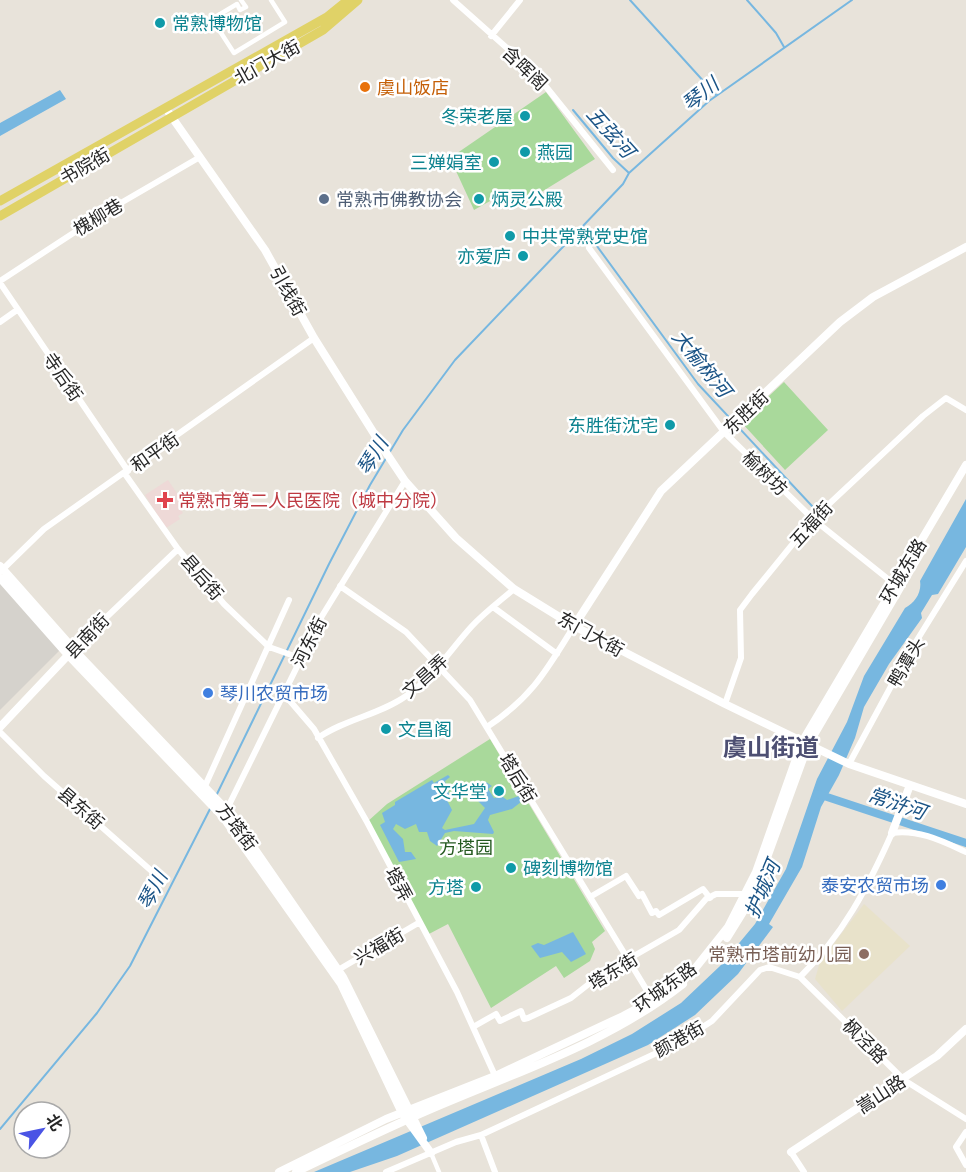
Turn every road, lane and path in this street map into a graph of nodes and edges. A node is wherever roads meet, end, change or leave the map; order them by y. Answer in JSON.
{"nodes":[{"id":1,"x":241,"y":0,"type":"edge"},
{"id":2,"x":271,"y":0,"type":"edge"},
{"id":3,"x":348,"y":0,"type":"edge"},
{"id":4,"x":358,"y":0,"type":"edge"},
{"id":5,"x":453,"y":0,"type":"edge"},
{"id":6,"x":520,"y":0,"type":"edge"},
{"id":7,"x":491,"y":36,"type":"junction"},
{"id":8,"x":164,"y":107,"type":"junction"},
{"id":9,"x":171,"y":116,"type":"junction"},
{"id":10,"x":200,"y":157,"type":"junction"},
{"id":11,"x":613,"y":170,"type":"dead end"},
{"id":12,"x":0,"y":201,"type":"edge"},
{"id":13,"x":0,"y":216,"type":"edge"},
{"id":14,"x":966,"y":247,"type":"edge"},
{"id":15,"x":589,"y":248,"type":"dead end"},
{"id":16,"x":0,"y":282,"type":"edge"},
{"id":17,"x":17,"y":310,"type":"junction"},
{"id":18,"x":0,"y":322,"type":"edge"},
{"id":19,"x":315,"y":338,"type":"junction"},
{"id":20,"x":966,"y":410,"type":"edge"},
{"id":21,"x":726,"y":430,"type":"junction"},
{"id":22,"x":966,"y":465,"type":"edge"},
{"id":23,"x":126,"y":472,"type":"junction"},
{"id":24,"x":966,"y":474,"type":"edge"},
{"id":25,"x":405,"y":481,"type":"junction"},
{"id":26,"x":813,"y":519,"type":"junction"},
{"id":27,"x":178,"y":549,"type":"junction"},
{"id":28,"x":966,"y":561,"type":"edge"},
{"id":29,"x":1,"y":569,"type":"edge"},
{"id":30,"x":0,"y":578,"type":"edge"},
{"id":31,"x":340,"y":586,"type":"junction"},
{"id":32,"x":898,"y":587,"type":"junction"},
{"id":33,"x":514,"y":589,"type":"junction"},
{"id":34,"x":289,"y":600,"type":"dead end"},
{"id":35,"x":493,"y":608,"type":"junction"},
{"id":36,"x":574,"y":626,"type":"junction"},
{"id":37,"x":269,"y":647,"type":"junction"},
{"id":38,"x":71,"y":652,"type":"junction"},
{"id":39,"x":557,"y":654,"type":"junction"},
{"id":40,"x":300,"y":658,"type":"junction"},
{"id":41,"x":440,"y":667,"type":"junction"},
{"id":42,"x":284,"y":694,"type":"junction"},
{"id":43,"x":724,"y":704,"type":"junction"},
{"id":44,"x":0,"y":727,"type":"edge"},
{"id":45,"x":487,"y":727,"type":"junction"},
{"id":46,"x":0,"y":732,"type":"edge"},
{"id":47,"x":318,"y":738,"type":"junction"},
{"id":48,"x":805,"y":744,"type":"junction"},
{"id":49,"x":849,"y":764,"type":"junction"},
{"id":50,"x":910,"y":785,"type":"junction"},
{"id":51,"x":207,"y":792,"type":"junction"},
{"id":52,"x":966,"y":804,"type":"edge"},
{"id":53,"x":222,"y":808,"type":"junction"},
{"id":54,"x":892,"y":832,"type":"junction"},
{"id":55,"x":966,"y":852,"type":"edge"},
{"id":56,"x":164,"y":882,"type":"dead end"},
{"id":57,"x":749,"y":895,"type":"junction"},
{"id":58,"x":590,"y":897,"type":"junction"},
{"id":59,"x":710,"y":898,"type":"junction"},
{"id":60,"x":420,"y":922,"type":"junction"},
{"id":61,"x":629,"y":960,"type":"junction"},
{"id":62,"x":338,"y":969,"type":"junction"},
{"id":63,"x":800,"y":977,"type":"junction"},
{"id":64,"x":654,"y":1002,"type":"junction"},
{"id":65,"x":473,"y":1027,"type":"junction"},
{"id":66,"x":966,"y":1029,"type":"edge"},
{"id":67,"x":497,"y":1080,"type":"junction"},
{"id":68,"x":904,"y":1080,"type":"junction"},
{"id":69,"x":408,"y":1115,"type":"junction"},
{"id":70,"x":966,"y":1119,"type":"edge"},
{"id":71,"x":966,"y":1132,"type":"edge"},
{"id":72,"x":481,"y":1135,"type":"junction"},
{"id":73,"x":791,"y":1152,"type":"joint"},
{"id":74,"x":430,"y":1153,"type":"junction"},
{"id":75,"x":966,"y":1165,"type":"edge"},
{"id":76,"x":279,"y":1172,"type":"edge"},
{"id":77,"x":296,"y":1172,"type":"edge"},
{"id":78,"x":386,"y":1172,"type":"edge"},
{"id":79,"x":439,"y":1172,"type":"edge"},
{"id":80,"x":495,"y":1172,"type":"edge"},
{"id":81,"x":804,"y":1172,"type":"edge"}],
"edges":[{"from":1,"to":2,"type":"street"},
{"from":3,"to":8,"type":"main road","name":"北门大街"},
{"from":4,"to":9,"type":"main road","name":"北门大街"},
{"from":5,"to":7,"type":"street","name":"含晖阁"},
{"from":6,"to":7,"type":"street"},
{"from":7,"to":11,"type":"street","name":"含晖阁"},
{"from":8,"to":9,"type":"street","name":"引线街"},
{"from":8,"to":12,"type":"main road","name":"书院街"},
{"from":9,"to":10,"type":"street","name":"引线街"},
{"from":9,"to":13,"type":"main road","name":"书院街"},
{"from":10,"to":16,"type":"street","name":"槐柳巷"},
{"from":10,"to":19,"type":"street","name":"引线街"},
{"from":14,"to":21,"type":"street","name":"东胜街"},
{"from":15,"to":21,"type":"street","name":"榆树坊"},
{"from":16,"to":17,"type":"street","name":"寺后街"},
{"from":17,"to":18,"type":"street"},
{"from":17,"to":23,"type":"street","name":"寺后街"},
{"from":19,"to":23,"type":"street","name":"和平街"},
{"from":19,"to":25,"type":"street","name":"引线街"},
{"from":20,"to":26,"type":"street","name":"五福街"},
{"from":21,"to":26,"type":"street","name":"榆树坊"},
{"from":21,"to":36,"type":"street","name":"东胜街"},
{"from":22,"to":32,"type":"main road","name":"环城东路"},
{"from":23,"to":27,"type":"street","name":"县后街"},
{"from":23,"to":29,"type":"street","name":"和平街"},
{"from":24,"to":32,"type":"main road","name":"环城东路"},
{"from":25,"to":31,"type":"street","name":"河东街"},
{"from":25,"to":33,"type":"street","name":"东门大街"},
{"from":26,"to":32,"type":"street","name":"榆树坊"},
{"from":26,"to":43,"type":"street","name":"五福街"},
{"from":27,"to":37,"type":"street","name":"县后街"},
{"from":27,"to":38,"type":"street","name":"县南街"},
{"from":28,"to":49,"type":"street","name":"鸭潭头"},
{"from":29,"to":38,"type":"street","name":"方塔街"},
{"from":30,"to":38,"type":"street","name":"方塔街"},
{"from":31,"to":40,"type":"street","name":"河东街"},
{"from":31,"to":41,"type":"street","name":"塔后街"},
{"from":32,"to":48,"type":"main road","name":"环城东路"},
{"from":33,"to":35,"type":"street","name":"文昌弄"},
{"from":33,"to":36,"type":"street","name":"东门大街"},
{"from":34,"to":37,"type":"street","name":"河东街"},
{"from":35,"to":39,"type":"street"},
{"from":35,"to":41,"type":"street","name":"文昌弄"},
{"from":36,"to":39,"type":"street"},
{"from":36,"to":43,"type":"street","name":"东门大街"},
{"from":37,"to":40,"type":"street","name":"县后街"},
{"from":37,"to":51,"type":"street","name":"河东街"},
{"from":38,"to":44,"type":"street","name":"县南街"},
{"from":38,"to":51,"type":"street","name":"方塔街"},
{"from":38,"to":51,"type":"street","name":"方塔街"},
{"from":39,"to":45,"type":"street"},
{"from":40,"to":42,"type":"street","name":"河东街"},
{"from":41,"to":45,"type":"street","name":"塔后街"},
{"from":41,"to":47,"type":"street","name":"文昌弄"},
{"from":42,"to":47,"type":"street","name":"塔弄"},
{"from":42,"to":53,"type":"street","name":"河东街"},
{"from":43,"to":48,"type":"street","name":"东门大街"},
{"from":45,"to":58,"type":"street","name":"塔后街"},
{"from":46,"to":56,"type":"street","name":"县东街"},
{"from":47,"to":60,"type":"street","name":"塔弄"},
{"from":48,"to":49,"type":"street","name":"东门大街"},
{"from":48,"to":57,"type":"main road","name":"环城东路"},
{"from":49,"to":50,"type":"street","name":"东门大街"},
{"from":50,"to":52,"type":"street","name":"东门大街"},
{"from":50,"to":54,"type":"street"},
{"from":51,"to":53,"type":"street","name":"方塔街"},
{"from":53,"to":62,"type":"street","name":"方塔街"},
{"from":53,"to":69,"type":"street","name":"方塔街"},
{"from":54,"to":55,"type":"street"},
{"from":54,"to":63,"type":"street"},
{"from":57,"to":59,"type":"street"},
{"from":57,"to":64,"type":"main road","name":"环城东路"},
{"from":58,"to":59,"type":"street"},
{"from":58,"to":61,"type":"street","name":"塔后街"},
{"from":59,"to":61,"type":"street","name":"塔东街"},
{"from":60,"to":62,"type":"street","name":"兴福街"},
{"from":60,"to":65,"type":"street","name":"塔弄"},
{"from":61,"to":64,"type":"street","name":"塔后街"},
{"from":61,"to":65,"type":"street","name":"塔东街"},
{"from":62,"to":69,"type":"street","name":"方塔街"},
{"from":63,"to":68,"type":"street","name":"枫泾路"},
{"from":63,"to":72,"type":"street","name":"颜港街"},
{"from":64,"to":67,"type":"main road","name":"环城东路"},
{"from":65,"to":67,"type":"street","name":"塔弄"},
{"from":66,"to":68,"type":"street","name":"嵩山路"},
{"from":67,"to":69,"type":"main road","name":"环城东路"},
{"from":68,"to":70,"type":"street","name":"枫泾路"},
{"from":68,"to":73,"type":"street","name":"嵩山路"},
{"from":69,"to":74,"type":"street","name":"方塔街"},
{"from":69,"to":76,"type":"main road","name":"环城东路"},
{"from":69,"to":77,"type":"main road","name":"环城东路"},
{"from":71,"to":75,"type":"street"},
{"from":72,"to":74,"type":"street","name":"颜港街"},
{"from":72,"to":80,"type":"street"},
{"from":73,"to":81,"type":"street"},
{"from":74,"to":78,"type":"street","name":"颜港街"},
{"from":74,"to":79,"type":"street"}]}
